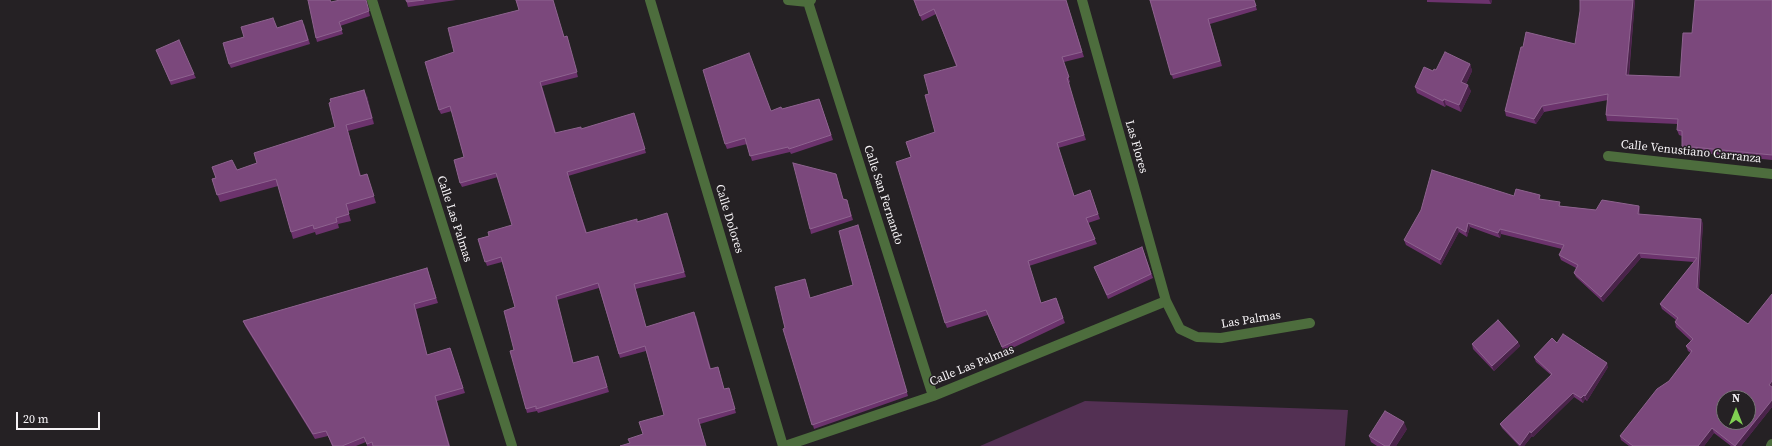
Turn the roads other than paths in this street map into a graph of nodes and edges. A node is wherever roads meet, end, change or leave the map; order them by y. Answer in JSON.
{"nodes":[{"id":1,"x":372,"y":0,"type":"edge"},
{"id":2,"x":650,"y":0,"type":"edge"},
{"id":3,"x":788,"y":0,"type":"edge"},
{"id":4,"x":1082,"y":0,"type":"edge"},
{"id":5,"x":809,"y":1,"type":"edge"},
{"id":6,"x":1608,"y":156,"type":"dead end"},
{"id":7,"x":1772,"y":174,"type":"edge"},
{"id":8,"x":1166,"y":301,"type":"junction"},
{"id":9,"x":1310,"y":323,"type":"dead end"},
{"id":10,"x":933,"y":396,"type":"junction"},
{"id":11,"x":512,"y":446,"type":"edge"},
{"id":12,"x":784,"y":446,"type":"edge"}],
"edges":[{"from":1,"to":11,"type":"street","name":"Calle Las Palmas"},
{"from":2,"to":12,"type":"street","name":"Calle Dolores"},
{"from":3,"to":5,"type":"street"},
{"from":4,"to":8,"type":"street","name":"Las Flores"},
{"from":5,"to":10,"type":"street","name":"Calle San Fernando"},
{"from":6,"to":7,"type":"street","name":"Calle Venustiano Carranza"},
{"from":8,"to":9,"type":"street","name":"Las Palmas"},
{"from":8,"to":10,"type":"street","name":"Calle Las Palmas"},
{"from":10,"to":12,"type":"street","name":"Calle Las Palmas"}]}
